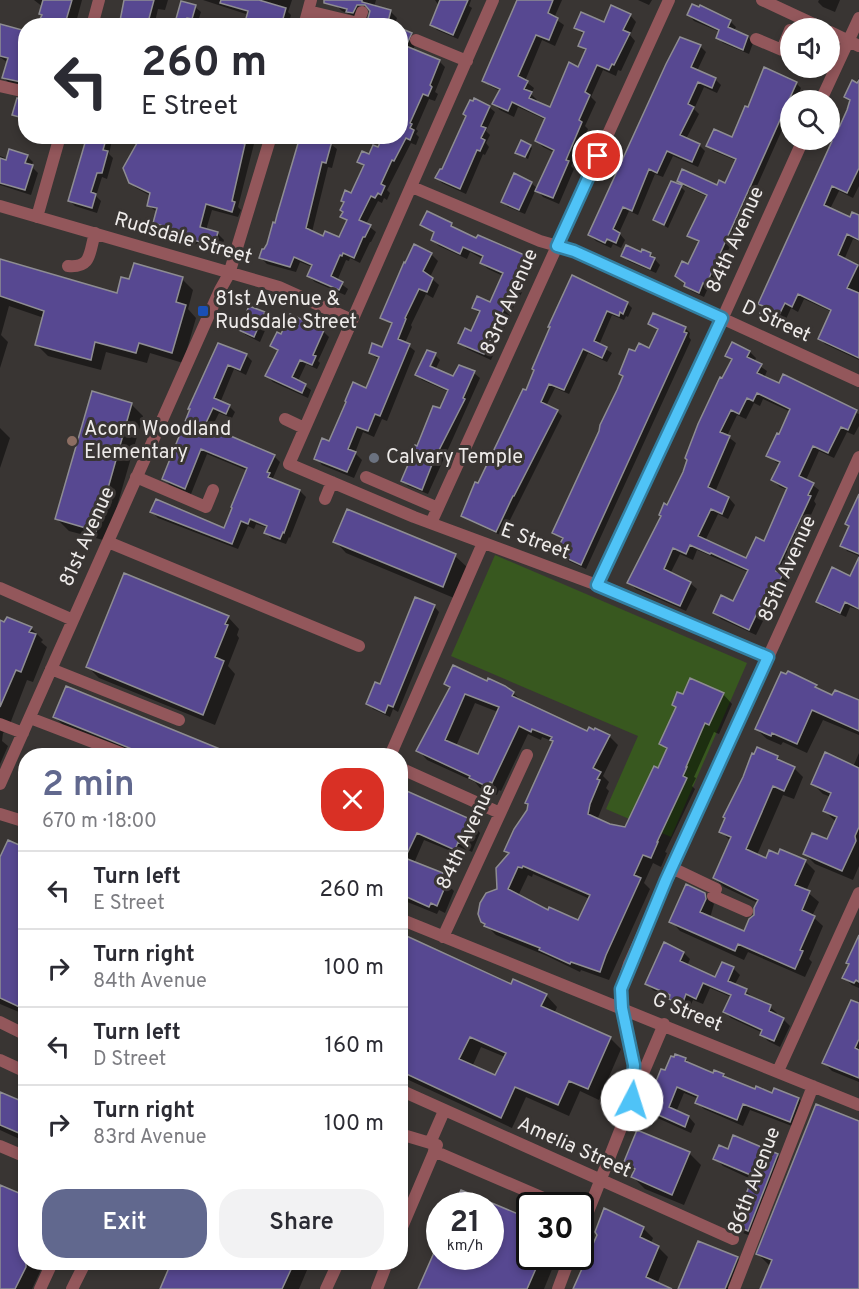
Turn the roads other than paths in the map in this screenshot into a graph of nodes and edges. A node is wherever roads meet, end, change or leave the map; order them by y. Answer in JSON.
{"nodes":[{"id":1,"x":99,"y":0,"type":"edge"},
{"id":2,"x":493,"y":0,"type":"edge"},
{"id":3,"x":669,"y":0,"type":"edge"},
{"id":4,"x":762,"y":0,"type":"edge"},
{"id":5,"x":310,"y":6,"type":"edge"},
{"id":6,"x":362,"y":12,"type":"dead end"},
{"id":7,"x":796,"y":16,"type":"joint"},
{"id":8,"x":94,"y":18,"type":"edge"},
{"id":9,"x":344,"y":18,"type":"edge"},
{"id":10,"x":360,"y":18,"type":"edge"},
{"id":11,"x":800,"y":18,"type":"edge"},
{"id":12,"x":859,"y":18,"type":"edge"},
{"id":13,"x":840,"y":37,"type":"edge"},
{"id":14,"x":756,"y":39,"type":"dead end"},
{"id":15,"x":416,"y":40,"type":"dead end"},
{"id":16,"x":854,"y":43,"type":"edge"},
{"id":17,"x":780,"y":49,"type":"edge"},
{"id":18,"x":467,"y":61,"type":"junction"},
{"id":19,"x":0,"y":86,"type":"edge"},
{"id":20,"x":827,"y":90,"type":"edge"},
{"id":21,"x":18,"y":91,"type":"edge"},
{"id":22,"x":58,"y":144,"type":"edge"},
{"id":23,"x":269,"y":144,"type":"edge"},
{"id":24,"x":798,"y":150,"type":"edge"},
{"id":25,"x":412,"y":187,"type":"junction"},
{"id":26,"x":1,"y":209,"type":"edge"},
{"id":27,"x":37,"y":217,"type":"junction"},
{"id":28,"x":95,"y":233,"type":"junction"},
{"id":29,"x":557,"y":246,"type":"junction"},
{"id":30,"x":68,"y":266,"type":"dead end"},
{"id":31,"x":229,"y":274,"type":"junction"},
{"id":32,"x":722,"y":318,"type":"junction"},
{"id":33,"x":352,"y":320,"type":"junction"},
{"id":34,"x":859,"y":381,"type":"edge"},
{"id":35,"x":285,"y":419,"type":"dead end"},
{"id":36,"x":304,"y":428,"type":"junction"},
{"id":37,"x":859,"y":457,"type":"edge"},
{"id":38,"x":136,"y":477,"type":"junction"},
{"id":39,"x":366,"y":477,"type":"dead end"},
{"id":40,"x":332,"y":482,"type":"junction"},
{"id":41,"x":213,"y":490,"type":"dead end"},
{"id":42,"x":325,"y":499,"type":"dead end"},
{"id":43,"x":438,"y":508,"type":"junction"},
{"id":44,"x":431,"y":523,"type":"junction"},
{"id":45,"x":108,"y":543,"type":"junction"},
{"id":46,"x":483,"y":543,"type":"junction"},
{"id":47,"x":597,"y":585,"type":"junction"},
{"id":48,"x":0,"y":588,"type":"edge"},
{"id":49,"x":73,"y":620,"type":"junction"},
{"id":50,"x":359,"y":646,"type":"dead end"},
{"id":51,"x":768,"y":657,"type":"junction"},
{"id":52,"x":51,"y":669,"type":"junction"},
{"id":53,"x":30,"y":718,"type":"junction"},
{"id":54,"x":179,"y":720,"type":"dead end"},
{"id":55,"x":0,"y":724,"type":"edge"},
{"id":56,"x":23,"y":733,"type":"junction"},
{"id":57,"x":108,"y":748,"type":"edge"},
{"id":58,"x":393,"y":748,"type":"edge"},
{"id":59,"x":527,"y":755,"type":"dead end"},
{"id":60,"x":408,"y":772,"type":"edge"},
{"id":61,"x":0,"y":784,"type":"edge"},
{"id":62,"x":500,"y":813,"type":"junction"},
{"id":63,"x":0,"y":814,"type":"edge"},
{"id":64,"x":18,"y":820,"type":"edge"},
{"id":65,"x":672,"y":868,"type":"junction"},
{"id":66,"x":859,"y":893,"type":"edge"},
{"id":67,"x":747,"y":911,"type":"dead end"},
{"id":68,"x":408,"y":922,"type":"edge"},
{"id":69,"x":443,"y":937,"type":"junction"},
{"id":70,"x":622,"y":1008,"type":"junction"},
{"id":71,"x":0,"y":1022,"type":"edge"},
{"id":72,"x":664,"y":1024,"type":"junction"},
{"id":73,"x":18,"y":1031,"type":"edge"},
{"id":74,"x":0,"y":1060,"type":"edge"},
{"id":75,"x":18,"y":1068,"type":"edge"},
{"id":76,"x":778,"y":1071,"type":"junction"},
{"id":77,"x":813,"y":1086,"type":"junction"},
{"id":78,"x":408,"y":1094,"type":"edge"},
{"id":79,"x":632,"y":1100,"type":"junction"},
{"id":80,"x":859,"y":1105,"type":"edge"},
{"id":81,"x":444,"y":1111,"type":"junction"},
{"id":82,"x":408,"y":1137,"type":"edge"},
{"id":83,"x":0,"y":1146,"type":"edge"},
{"id":84,"x":432,"y":1147,"type":"junction"},
{"id":85,"x":18,"y":1154,"type":"edge"},
{"id":86,"x":601,"y":1181,"type":"junction"},
{"id":87,"x":531,"y":1192,"type":"edge"},
{"id":88,"x":594,"y":1198,"type":"edge"},
{"id":89,"x":408,"y":1211,"type":"edge"},
{"id":90,"x":733,"y":1239,"type":"dead end"},
{"id":91,"x":49,"y":1270,"type":"edge"},
{"id":92,"x":82,"y":1270,"type":"edge"},
{"id":93,"x":335,"y":1270,"type":"edge"},
{"id":94,"x":384,"y":1270,"type":"edge"},
{"id":95,"x":565,"y":1270,"type":"edge"},
{"id":96,"x":40,"y":1289,"type":"edge"},
{"id":97,"x":72,"y":1289,"type":"edge"},
{"id":98,"x":326,"y":1289,"type":"edge"},
{"id":99,"x":376,"y":1289,"type":"edge"},
{"id":100,"x":558,"y":1289,"type":"edge"},
{"id":101,"x":734,"y":1289,"type":"edge"}],
"edges":[{"from":1,"to":8,"type":"street"},
{"from":2,"to":18,"type":"street"},
{"from":3,"to":29,"type":"street","name":"83rd Avenue"},
{"from":4,"to":7,"type":"street"},
{"from":5,"to":9,"type":"street"},
{"from":6,"to":10,"type":"street"},
{"from":7,"to":11,"type":"street"},
{"from":12,"to":16,"type":"street"},
{"from":13,"to":16,"type":"street"},
{"from":14,"to":17,"type":"street"},
{"from":15,"to":18,"type":"street"},
{"from":16,"to":20,"type":"street"},
{"from":18,"to":25,"type":"street"},
{"from":19,"to":21,"type":"street"},
{"from":22,"to":27,"type":"street"},
{"from":23,"to":31,"type":"street","name":"81st Avenue"},
{"from":24,"to":32,"type":"street","name":"84th Avenue"},
{"from":25,"to":29,"type":"street","name":"D Street"},
{"from":25,"to":33,"type":"street"},
{"from":26,"to":27,"type":"street","name":"Rudsdale Street"},
{"from":27,"to":28,"type":"street","name":"Rudsdale Street"},
{"from":28,"to":30,"type":"street"},
{"from":28,"to":31,"type":"street","name":"Rudsdale Street"},
{"from":29,"to":32,"type":"street","name":"D Street"},
{"from":29,"to":43,"type":"street","name":"83rd Avenue"},
{"from":31,"to":33,"type":"street","name":"Rudsdale Street"},
{"from":31,"to":38,"type":"street","name":"81st Avenue"},
{"from":32,"to":34,"type":"street","name":"D Street"},
{"from":32,"to":47,"type":"street","name":"84th Avenue"},
{"from":33,"to":36,"type":"street"},
{"from":35,"to":36,"type":"street"},
{"from":36,"to":40,"type":"street","name":"E Street"},
{"from":37,"to":51,"type":"street","name":"85th Avenue"},
{"from":38,"to":41,"type":"street"},
{"from":38,"to":45,"type":"street","name":"81st Avenue"},
{"from":39,"to":43,"type":"street"},
{"from":40,"to":42,"type":"street"},
{"from":40,"to":44,"type":"street","name":"E Street"},
{"from":43,"to":44,"type":"street","name":"83rd Avenue"},
{"from":44,"to":46,"type":"street","name":"E Street"},
{"from":45,"to":49,"type":"street","name":"81st Avenue"},
{"from":45,"to":50,"type":"street"},
{"from":46,"to":47,"type":"street","name":"E Street"},
{"from":46,"to":58,"type":"street"},
{"from":47,"to":51,"type":"street","name":"E Street"},
{"from":48,"to":49,"type":"street"},
{"from":49,"to":52,"type":"street","name":"81st Avenue"},
{"from":51,"to":65,"type":"street","name":"85th Avenue"},
{"from":52,"to":53,"type":"street","name":"81st Avenue"},
{"from":52,"to":54,"type":"street"},
{"from":53,"to":56,"type":"street","name":"81st Avenue"},
{"from":53,"to":57,"type":"street"},
{"from":55,"to":56,"type":"street"},
{"from":56,"to":61,"type":"street","name":"81st Avenue"},
{"from":59,"to":62,"type":"street","name":"84th Avenue"},
{"from":60,"to":62,"type":"street"},
{"from":62,"to":69,"type":"street","name":"84th Avenue"},
{"from":63,"to":64,"type":"street"},
{"from":65,"to":67,"type":"street"},
{"from":65,"to":70,"type":"street","name":"85th Avenue"},
{"from":66,"to":76,"type":"street"},
{"from":68,"to":69,"type":"street","name":"G Street"},
{"from":69,"to":70,"type":"street","name":"G Street"},
{"from":70,"to":72,"type":"street","name":"G Street"},
{"from":70,"to":79,"type":"street","name":"85th Avenue"},
{"from":71,"to":73,"type":"street"},
{"from":72,"to":76,"type":"street","name":"G Street"},
{"from":72,"to":79,"type":"street","name":"85th Avenue"},
{"from":74,"to":75,"type":"street"},
{"from":76,"to":77,"type":"street","name":"G Street"},
{"from":77,"to":80,"type":"street","name":"G Street"},
{"from":77,"to":101,"type":"street","name":"86th Avenue"},
{"from":78,"to":81,"type":"street","name":"Amelia Street"},
{"from":79,"to":86,"type":"street","name":"85th Avenue"},
{"from":81,"to":84,"type":"street"},
{"from":81,"to":86,"type":"street","name":"Amelia Street"},
{"from":82,"to":84,"type":"street"},
{"from":83,"to":85,"type":"street"},
{"from":84,"to":87,"type":"street"},
{"from":84,"to":89,"type":"street"},
{"from":86,"to":88,"type":"street","name":"85th Avenue"},
{"from":86,"to":90,"type":"street","name":"Amelia Street"},
{"from":91,"to":96,"type":"street"},
{"from":92,"to":97,"type":"street"},
{"from":93,"to":98,"type":"street"},
{"from":94,"to":99,"type":"street"},
{"from":95,"to":100,"type":"street"}]}
